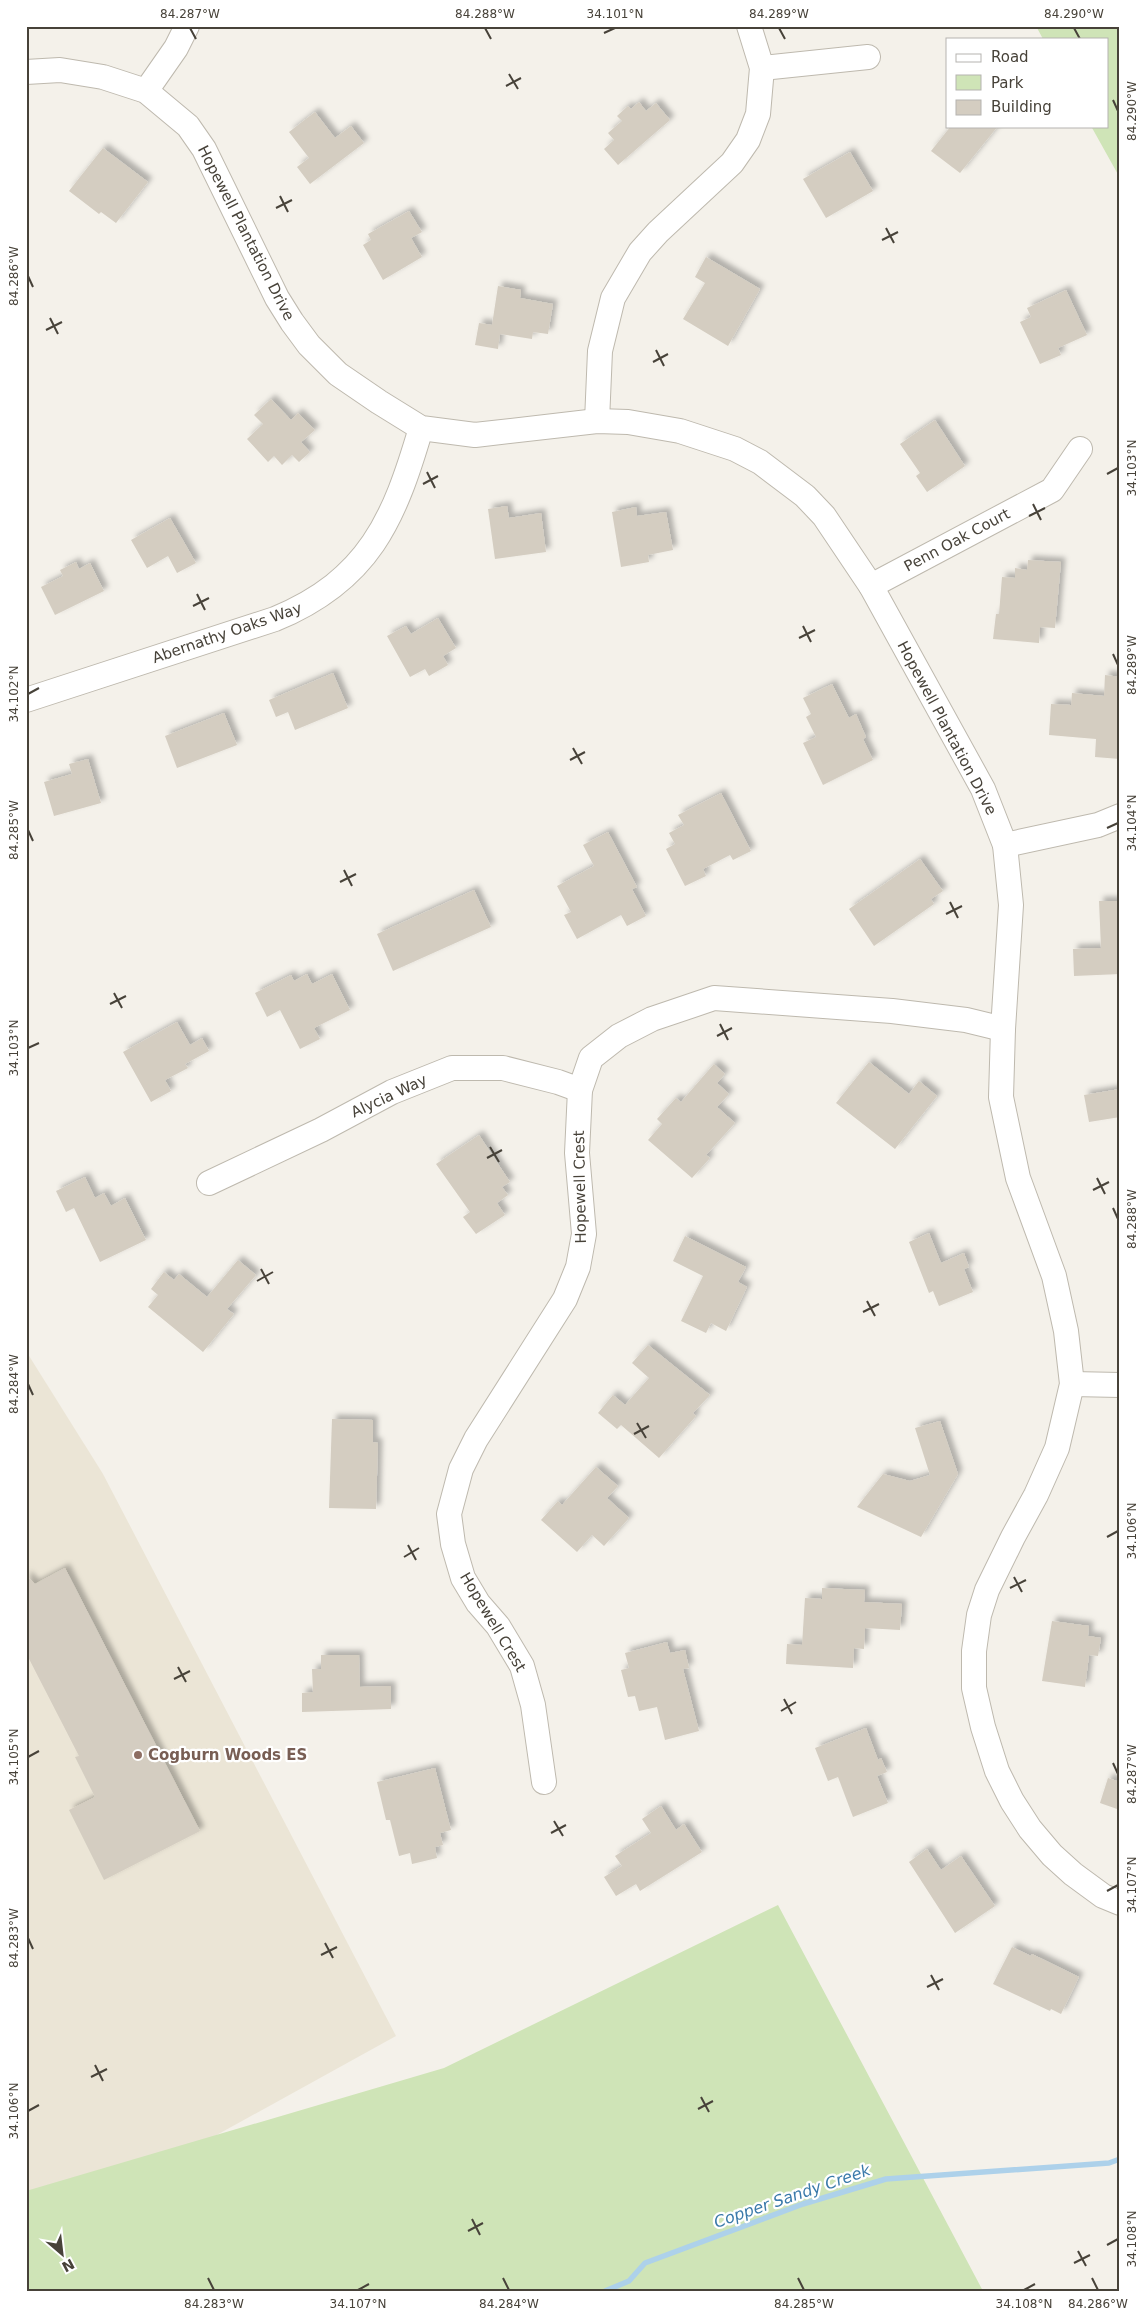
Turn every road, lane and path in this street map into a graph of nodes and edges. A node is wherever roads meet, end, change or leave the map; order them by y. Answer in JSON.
{"nodes":[{"id":1,"x":187,"y":26,"type":"edge"},
{"id":2,"x":749,"y":26,"type":"edge"},
{"id":3,"x":868,"y":57,"type":"dead end"},
{"id":4,"x":762,"y":68,"type":"junction"},
{"id":5,"x":26,"y":72,"type":"edge"},
{"id":6,"x":146,"y":91,"type":"junction"},
{"id":7,"x":597,"y":421,"type":"junction"},
{"id":8,"x":421,"y":428,"type":"junction"},
{"id":9,"x":1080,"y":449,"type":"dead end"},
{"id":10,"x":871,"y":586,"type":"junction"},
{"id":11,"x":26,"y":700,"type":"edge"},
{"id":12,"x":1120,"y":816,"type":"edge"},
{"id":13,"x":1004,"y":845,"type":"junction"},
{"id":14,"x":1003,"y":1029,"type":"junction"},
{"id":15,"x":580,"y":1090,"type":"junction"},
{"id":16,"x":209,"y":1183,"type":"dead end"},
{"id":17,"x":1072,"y":1384,"type":"junction"},
{"id":18,"x":1120,"y":1385,"type":"edge"},
{"id":19,"x":544,"y":1782,"type":"dead end"},
{"id":20,"x":1120,"y":1903,"type":"edge"}],
"edges":[{"from":1,"to":6,"type":"street"},
{"from":2,"to":4,"type":"street"},
{"from":3,"to":4,"type":"street"},
{"from":4,"to":7,"type":"street"},
{"from":5,"to":6,"type":"street","name":"Hopewell Plantation Drive"},
{"from":6,"to":8,"type":"street","name":"Hopewell Plantation Drive"},
{"from":7,"to":8,"type":"street","name":"Hopewell Plantation Drive"},
{"from":7,"to":10,"type":"street","name":"Hopewell Plantation Drive"},
{"from":8,"to":11,"type":"street","name":"Abernathy Oaks Way"},
{"from":9,"to":10,"type":"street","name":"Penn Oak Court"},
{"from":10,"to":13,"type":"street","name":"Hopewell Plantation Drive"},
{"from":12,"to":13,"type":"street"},
{"from":13,"to":14,"type":"street","name":"Hopewell Plantation Drive"},
{"from":14,"to":15,"type":"street","name":"Hopewell Crest"},
{"from":14,"to":17,"type":"street","name":"Hopewell Plantation Drive"},
{"from":15,"to":16,"type":"street","name":"Alycia Way"},
{"from":15,"to":19,"type":"street","name":"Hopewell Crest"},
{"from":17,"to":18,"type":"street"},
{"from":17,"to":20,"type":"street","name":"Hopewell Plantation Drive"}]}
